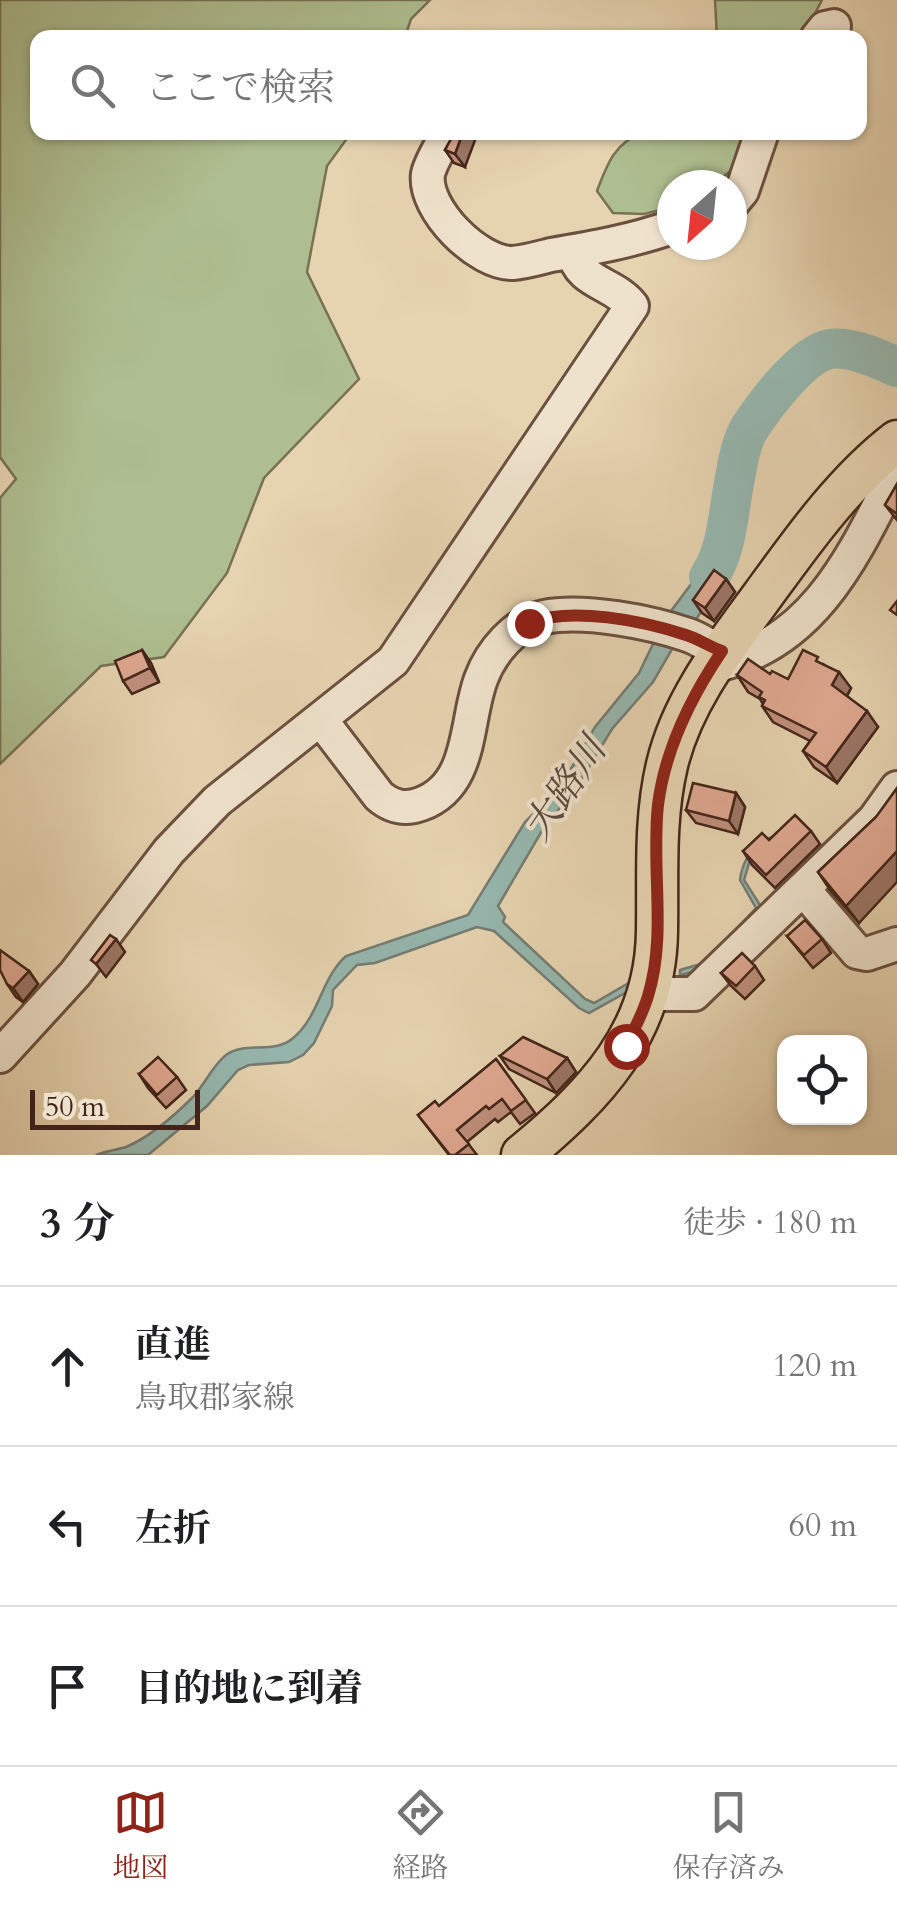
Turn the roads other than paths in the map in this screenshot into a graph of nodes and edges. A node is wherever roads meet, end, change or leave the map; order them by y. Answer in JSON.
{"nodes":[{"id":1,"x":445,"y":140,"type":"edge"},
{"id":2,"x":759,"y":140,"type":"edge"},
{"id":3,"x":747,"y":177,"type":"edge"},
{"id":4,"x":657,"y":232,"type":"edge"},
{"id":5,"x":574,"y":252,"type":"junction"},
{"id":6,"x":897,"y":441,"type":"edge"},
{"id":7,"x":897,"y":470,"type":"edge"},
{"id":8,"x":718,"y":658,"type":"junction"},
{"id":9,"x":321,"y":720,"type":"junction"},
{"id":10,"x":897,"y":788,"type":"edge"},
{"id":11,"x":802,"y":889,"type":"junction"},
{"id":12,"x":897,"y":944,"type":"edge"},
{"id":13,"x":649,"y":994,"type":"junction"},
{"id":14,"x":0,"y":1056,"type":"edge"},
{"id":15,"x":559,"y":1141,"type":"edge"},
{"id":16,"x":522,"y":1155,"type":"edge"}],
"edges":[{"from":1,"to":5,"type":"street"},
{"from":2,"to":3,"type":"street"},
{"from":4,"to":5,"type":"street"},
{"from":5,"to":9,"type":"street"},
{"from":6,"to":8,"type":"main road"},
{"from":7,"to":8,"type":"street"},
{"from":8,"to":9,"type":"street"},
{"from":8,"to":13,"type":"main road"},
{"from":9,"to":14,"type":"street"},
{"from":10,"to":11,"type":"street"},
{"from":11,"to":12,"type":"street"},
{"from":11,"to":13,"type":"street"},
{"from":13,"to":15,"type":"main road"},
{"from":15,"to":16,"type":"main road"}]}
